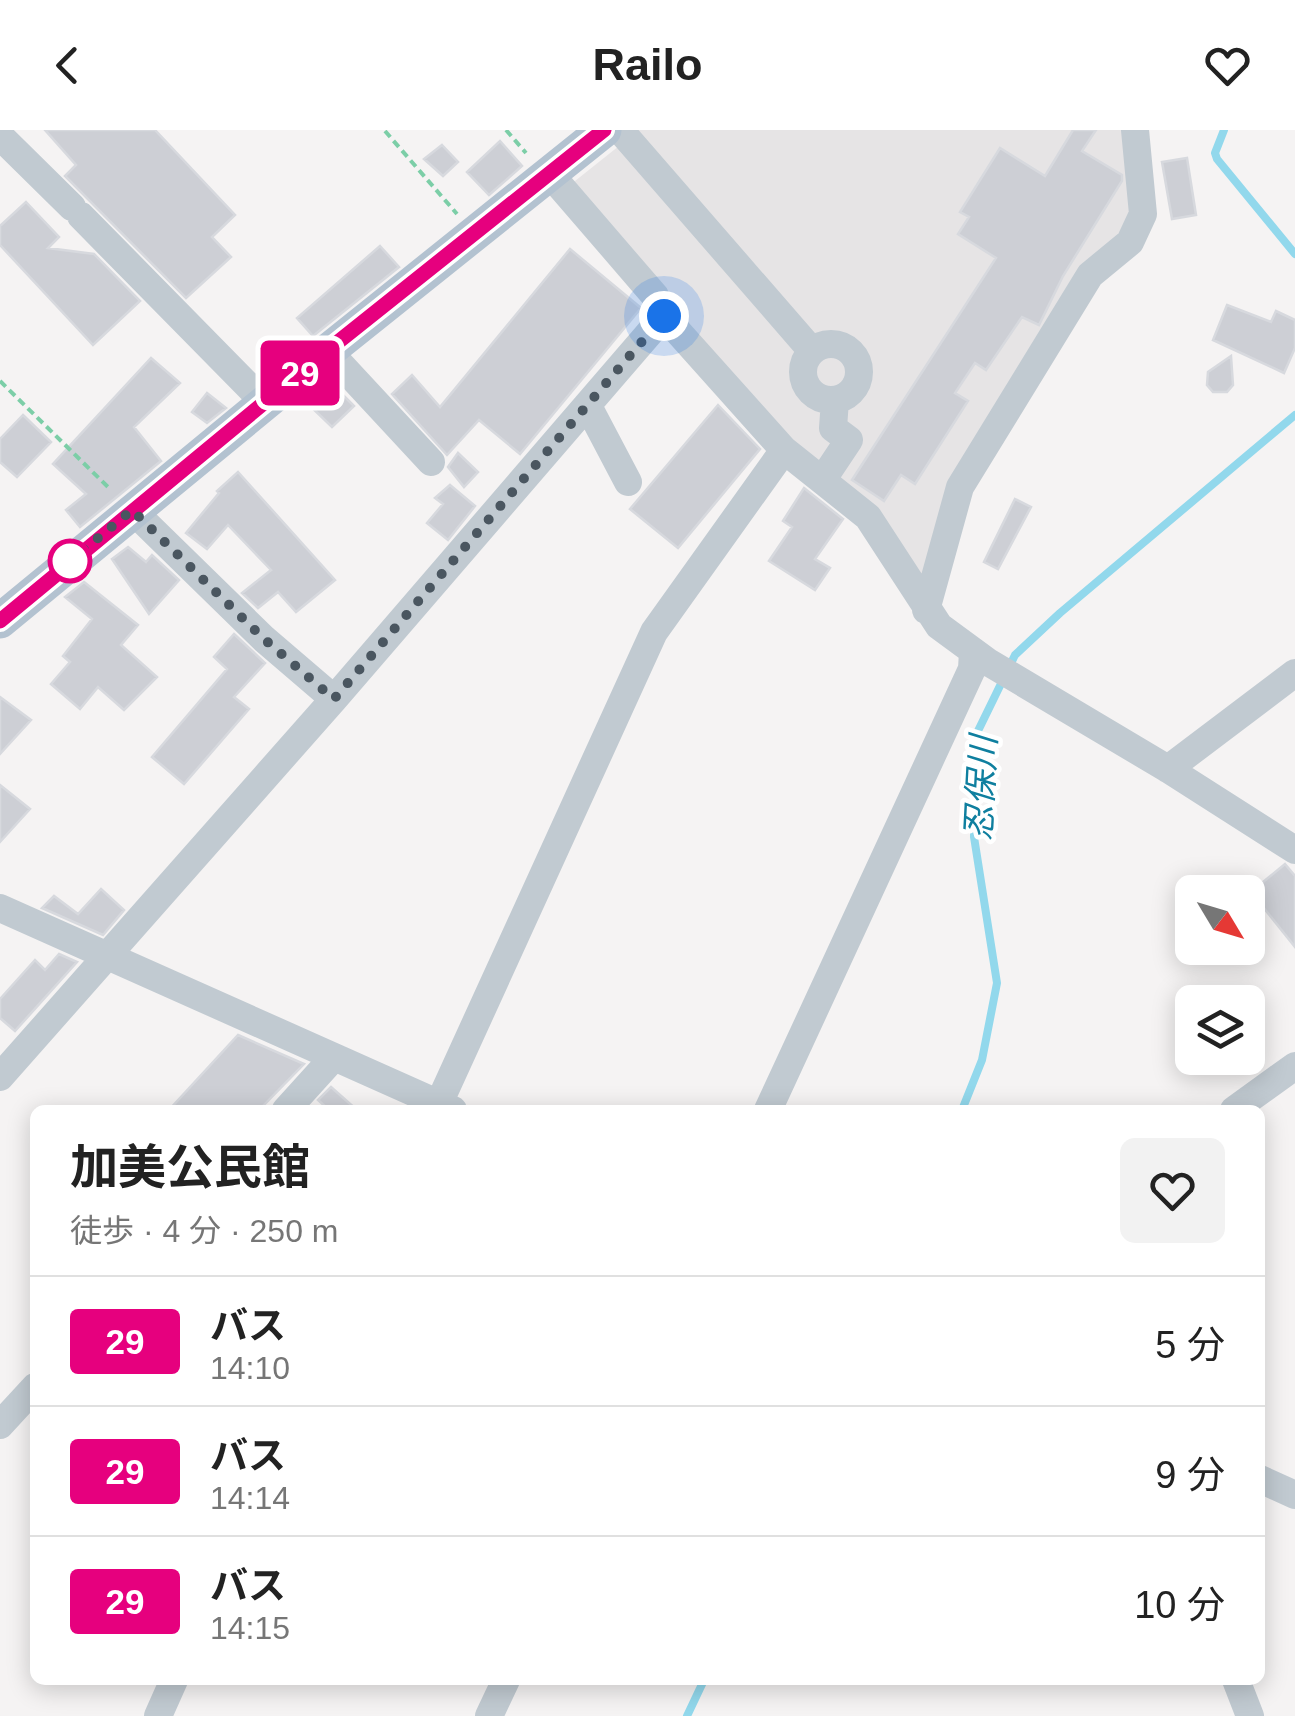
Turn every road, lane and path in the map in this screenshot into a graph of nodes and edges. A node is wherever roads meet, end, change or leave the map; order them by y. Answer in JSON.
{"nodes":[{"id":1,"x":604,"y":130,"type":"edge"},
{"id":2,"x":620,"y":130,"type":"edge"},
{"id":3,"x":1136,"y":130,"type":"edge"},
{"id":4,"x":384,"y":131,"type":"edge"},
{"id":5,"x":0,"y":136,"type":"edge"},
{"id":6,"x":549,"y":173,"type":"junction"},
{"id":7,"x":473,"y":234,"type":"junction"},
{"id":8,"x":664,"y":316,"type":"junction"},
{"id":9,"x":328,"y":350,"type":"junction"},
{"id":10,"x":812,"y":351,"type":"junction"},
{"id":11,"x":0,"y":382,"type":"edge"},
{"id":12,"x":835,"y":400,"type":"junction"},
{"id":13,"x":264,"y":402,"type":"junction"},
{"id":14,"x":588,"y":406,"type":"junction"},
{"id":15,"x":784,"y":450,"type":"junction"},
{"id":16,"x":431,"y":462,"type":"dead end"},
{"id":17,"x":823,"y":479,"type":"junction"},
{"id":18,"x":628,"y":482,"type":"dead end"},
{"id":19,"x":132,"y":510,"type":"junction"},
{"id":20,"x":926,"y":610,"type":"junction"},
{"id":21,"x":0,"y":621,"type":"edge"},
{"id":22,"x":983,"y":658,"type":"junction"},
{"id":23,"x":1295,"y":673,"type":"edge"},
{"id":24,"x":334,"y":699,"type":"junction"},
{"id":25,"x":1168,"y":769,"type":"junction"},
{"id":26,"x":1295,"y":850,"type":"edge"},
{"id":27,"x":0,"y":908,"type":"edge"},
{"id":28,"x":109,"y":955,"type":"junction"},
{"id":29,"x":334,"y":1057,"type":"junction"},
{"id":30,"x":1295,"y":1066,"type":"edge"},
{"id":31,"x":0,"y":1077,"type":"edge"},
{"id":32,"x":291,"y":1105,"type":"edge"},
{"id":33,"x":436,"y":1105,"type":"edge"},
{"id":34,"x":443,"y":1105,"type":"edge"},
{"id":35,"x":770,"y":1105,"type":"edge"},
{"id":36,"x":1241,"y":1105,"type":"edge"},
{"id":37,"x":30,"y":1392,"type":"edge"},
{"id":38,"x":0,"y":1425,"type":"edge"},
{"id":39,"x":1265,"y":1481,"type":"edge"},
{"id":40,"x":1295,"y":1495,"type":"edge"},
{"id":41,"x":172,"y":1685,"type":"edge"},
{"id":42,"x":504,"y":1685,"type":"edge"},
{"id":43,"x":1238,"y":1685,"type":"edge"},
{"id":44,"x":158,"y":1716,"type":"edge"},
{"id":45,"x":490,"y":1716,"type":"edge"},
{"id":46,"x":1250,"y":1716,"type":"edge"}],
"edges":[{"from":1,"to":6,"type":"main road"},
{"from":2,"to":10,"type":"street"},
{"from":3,"to":20,"type":"street"},
{"from":4,"to":7,"type":"path"},
{"from":5,"to":13,"type":"street"},
{"from":6,"to":7,"type":"main road"},
{"from":6,"to":8,"type":"street"},
{"from":7,"to":9,"type":"main road"},
{"from":8,"to":14,"type":"street"},
{"from":8,"to":15,"type":"street"},
{"from":9,"to":13,"type":"main road"},
{"from":9,"to":16,"type":"street"},
{"from":10,"to":12,"type":"street"},
{"from":10,"to":12,"type":"street"},
{"from":11,"to":19,"type":"path"},
{"from":12,"to":17,"type":"street"},
{"from":13,"to":19,"type":"main road"},
{"from":14,"to":18,"type":"street"},
{"from":14,"to":24,"type":"street"},
{"from":15,"to":17,"type":"street"},
{"from":15,"to":34,"type":"street"},
{"from":17,"to":20,"type":"street"},
{"from":19,"to":21,"type":"main road"},
{"from":19,"to":24,"type":"street"},
{"from":20,"to":22,"type":"street"},
{"from":22,"to":25,"type":"street"},
{"from":22,"to":35,"type":"street"},
{"from":23,"to":25,"type":"street"},
{"from":24,"to":28,"type":"street"},
{"from":25,"to":26,"type":"street"},
{"from":27,"to":28,"type":"street"},
{"from":28,"to":29,"type":"street"},
{"from":28,"to":31,"type":"street"},
{"from":29,"to":32,"type":"street"},
{"from":29,"to":33,"type":"street"},
{"from":30,"to":36,"type":"street"},
{"from":37,"to":38,"type":"street"},
{"from":39,"to":40,"type":"street"},
{"from":41,"to":44,"type":"street"},
{"from":42,"to":45,"type":"street"},
{"from":43,"to":46,"type":"street"}]}
